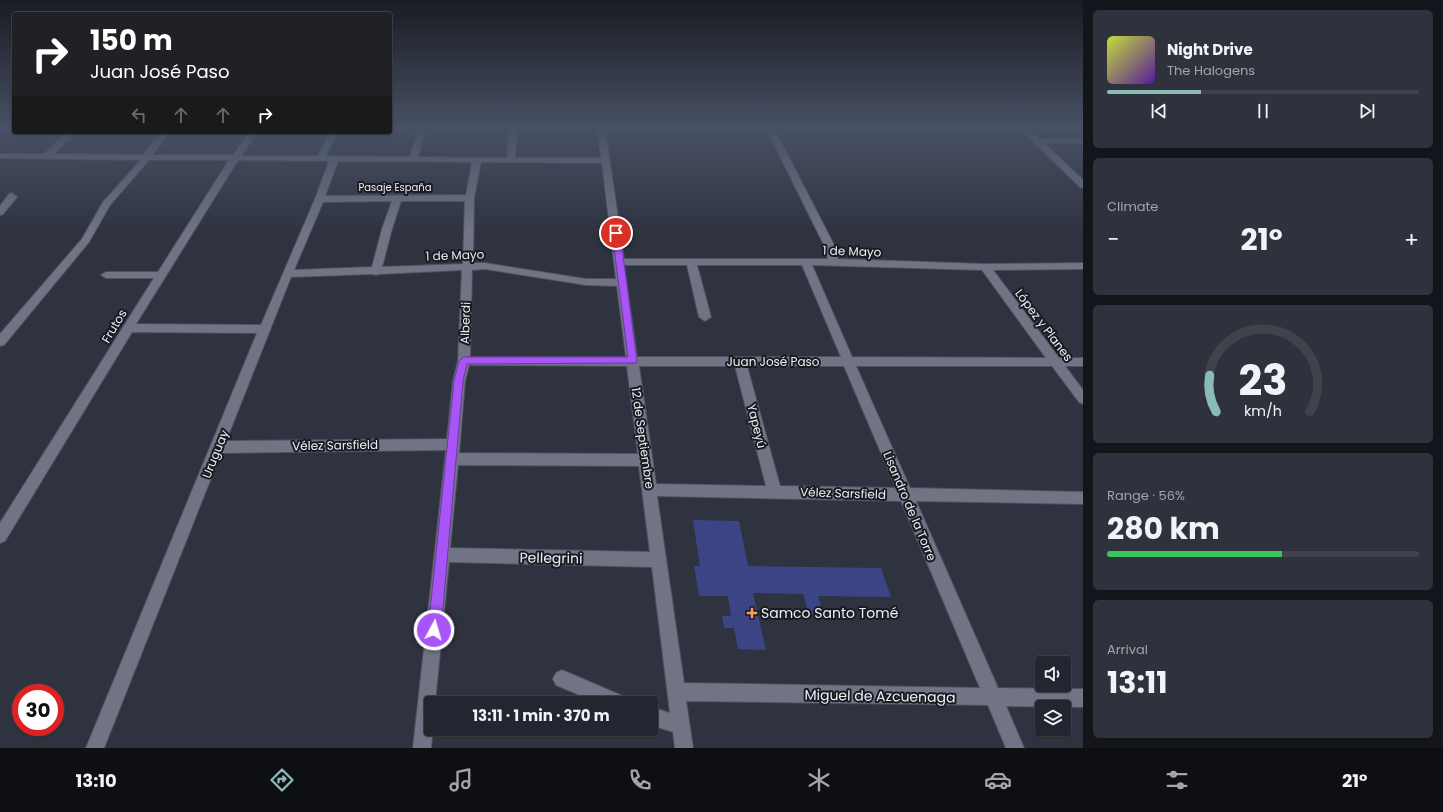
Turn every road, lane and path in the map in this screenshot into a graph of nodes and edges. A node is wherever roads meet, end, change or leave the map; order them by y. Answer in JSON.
{"nodes":[{"id":1,"x":142,"y":163,"type":"edge"},
{"id":2,"x":232,"y":163,"type":"edge"},
{"id":3,"x":327,"y":163,"type":"edge"},
{"id":4,"x":476,"y":163,"type":"edge"},
{"id":5,"x":606,"y":163,"type":"edge"},
{"id":6,"x":788,"y":163,"type":"edge"},
{"id":7,"x":1060,"y":163,"type":"edge"},
{"id":8,"x":1083,"y":185,"type":"edge"},
{"id":9,"x":398,"y":198,"type":"junction"},
{"id":10,"x":470,"y":198,"type":"junction"},
{"id":11,"x":320,"y":199,"type":"junction"},
{"id":12,"x":0,"y":204,"type":"edge"},
{"id":13,"x":0,"y":212,"type":"edge"},
{"id":14,"x":620,"y":262,"type":"junction"},
{"id":15,"x":834,"y":262,"type":"junction"},
{"id":16,"x":691,"y":263,"type":"junction"},
{"id":17,"x":806,"y":263,"type":"junction"},
{"id":18,"x":1083,"y":266,"type":"edge"},
{"id":19,"x":467,"y":267,"type":"junction"},
{"id":20,"x":985,"y":267,"type":"junction"},
{"id":21,"x":376,"y":272,"type":"junction"},
{"id":22,"x":287,"y":274,"type":"junction"},
{"id":23,"x":106,"y":275,"type":"dead end"},
{"id":24,"x":160,"y":275,"type":"junction"},
{"id":25,"x":623,"y":283,"type":"junction"},
{"id":26,"x":705,"y":317,"type":"dead end"},
{"id":27,"x":128,"y":328,"type":"junction"},
{"id":28,"x":5,"y":329,"type":"edge"},
{"id":29,"x":265,"y":329,"type":"junction"},
{"id":30,"x":0,"y":342,"type":"edge"},
{"id":31,"x":847,"y":360,"type":"junction"},
{"id":32,"x":464,"y":361,"type":"junction"},
{"id":33,"x":633,"y":361,"type":"junction"},
{"id":34,"x":740,"y":361,"type":"junction"},
{"id":35,"x":1055,"y":361,"type":"junction"},
{"id":36,"x":1083,"y":362,"type":"edge"},
{"id":37,"x":1083,"y":399,"type":"edge"},
{"id":38,"x":453,"y":444,"type":"junction"},
{"id":39,"x":217,"y":447,"type":"junction"},
{"id":40,"x":452,"y":459,"type":"junction"},
{"id":41,"x":646,"y":460,"type":"junction"},
{"id":42,"x":650,"y":490,"type":"junction"},
{"id":43,"x":774,"y":491,"type":"junction"},
{"id":44,"x":906,"y":495,"type":"junction"},
{"id":45,"x":1083,"y":498,"type":"edge"},
{"id":46,"x":0,"y":536,"type":"edge"},
{"id":47,"x":442,"y":555,"type":"junction"},
{"id":48,"x":660,"y":560,"type":"junction"},
{"id":49,"x":562,"y":679,"type":"dead end"},
{"id":50,"x":678,"y":692,"type":"junction"},
{"id":51,"x":602,"y":696,"type":"edge"},
{"id":52,"x":993,"y":698,"type":"junction"},
{"id":53,"x":1083,"y":698,"type":"edge"},
{"id":54,"x":658,"y":720,"type":"edge"},
{"id":55,"x":681,"y":724,"type":"junction"},
{"id":56,"x":95,"y":748,"type":"edge"},
{"id":57,"x":422,"y":748,"type":"edge"},
{"id":58,"x":684,"y":748,"type":"edge"},
{"id":59,"x":1015,"y":748,"type":"edge"}],
"edges":[{"from":1,"to":28,"type":"street"},
{"from":2,"to":24,"type":"street","name":"Frutos"},
{"from":3,"to":11,"type":"street","name":"Uruguay"},
{"from":4,"to":10,"type":"street","name":"Alberdi"},
{"from":5,"to":14,"type":"street","name":"12 de Septiembre"},
{"from":6,"to":15,"type":"street"},
{"from":7,"to":8,"type":"street"},
{"from":9,"to":10,"type":"street","name":"Pasaje España"},
{"from":9,"to":11,"type":"street","name":"Pasaje España"},
{"from":9,"to":21,"type":"street"},
{"from":10,"to":19,"type":"street","name":"Alberdi"},
{"from":11,"to":22,"type":"street","name":"Uruguay"},
{"from":12,"to":13,"type":"street"},
{"from":14,"to":16,"type":"street","name":"1 de Mayo"},
{"from":14,"to":25,"type":"street","name":"12 de Septiembre"},
{"from":15,"to":17,"type":"street","name":"1 de Mayo"},
{"from":15,"to":20,"type":"street","name":"1 de Mayo"},
{"from":16,"to":17,"type":"street","name":"1 de Mayo"},
{"from":16,"to":26,"type":"street"},
{"from":17,"to":31,"type":"street","name":"Lisandro de la Torre"},
{"from":18,"to":20,"type":"street","name":"1 de Mayo"},
{"from":19,"to":21,"type":"street","name":"1 de Mayo"},
{"from":19,"to":25,"type":"street","name":"1 de Mayo"},
{"from":19,"to":32,"type":"street","name":"Alberdi"},
{"from":20,"to":35,"type":"street","name":"López y Planes"},
{"from":21,"to":22,"type":"street","name":"1 de Mayo"},
{"from":22,"to":29,"type":"street","name":"Uruguay"},
{"from":23,"to":24,"type":"street"},
{"from":24,"to":27,"type":"street","name":"Frutos"},
{"from":25,"to":33,"type":"street","name":"12 de Septiembre"},
{"from":27,"to":29,"type":"street"},
{"from":27,"to":46,"type":"street","name":"Frutos"},
{"from":28,"to":30,"type":"street"},
{"from":29,"to":39,"type":"street","name":"Uruguay"},
{"from":31,"to":34,"type":"street","name":"Juan José Paso"},
{"from":31,"to":35,"type":"street","name":"Juan José Paso"},
{"from":31,"to":44,"type":"street","name":"Lisandro de la Torre"},
{"from":32,"to":33,"type":"street","name":"Juan José Paso"},
{"from":32,"to":38,"type":"street","name":"Alberdi"},
{"from":33,"to":34,"type":"street","name":"Juan José Paso"},
{"from":33,"to":41,"type":"street","name":"12 de Septiembre"},
{"from":34,"to":43,"type":"street","name":"Yapeyú"},
{"from":35,"to":36,"type":"street","name":"Juan José Paso"},
{"from":35,"to":37,"type":"street","name":"López y Planes"},
{"from":38,"to":39,"type":"street","name":"Vélez Sarsfield"},
{"from":38,"to":40,"type":"street","name":"Alberdi"},
{"from":39,"to":56,"type":"street","name":"Uruguay"},
{"from":40,"to":41,"type":"street"},
{"from":40,"to":47,"type":"street","name":"Alberdi"},
{"from":41,"to":42,"type":"street","name":"12 de Septiembre"},
{"from":42,"to":43,"type":"street","name":"Vélez Sarsfield"},
{"from":42,"to":48,"type":"street","name":"12 de Septiembre"},
{"from":43,"to":44,"type":"street","name":"Vélez Sarsfield"},
{"from":44,"to":45,"type":"street","name":"Vélez Sarsfield"},
{"from":44,"to":52,"type":"street","name":"Lisandro de la Torre"},
{"from":47,"to":48,"type":"street","name":"Pellegrini"},
{"from":47,"to":57,"type":"street","name":"Alberdi"},
{"from":48,"to":50,"type":"street","name":"12 de Septiembre"},
{"from":49,"to":51,"type":"street"},
{"from":50,"to":52,"type":"street","name":"Miguel de Azcuenaga"},
{"from":50,"to":55,"type":"street","name":"12 de Septiembre"},
{"from":52,"to":53,"type":"street","name":"Miguel de Azcuenaga"},
{"from":52,"to":59,"type":"street","name":"Lisandro de la Torre"},
{"from":54,"to":55,"type":"street"},
{"from":55,"to":58,"type":"street","name":"12 de Septiembre"}]}
